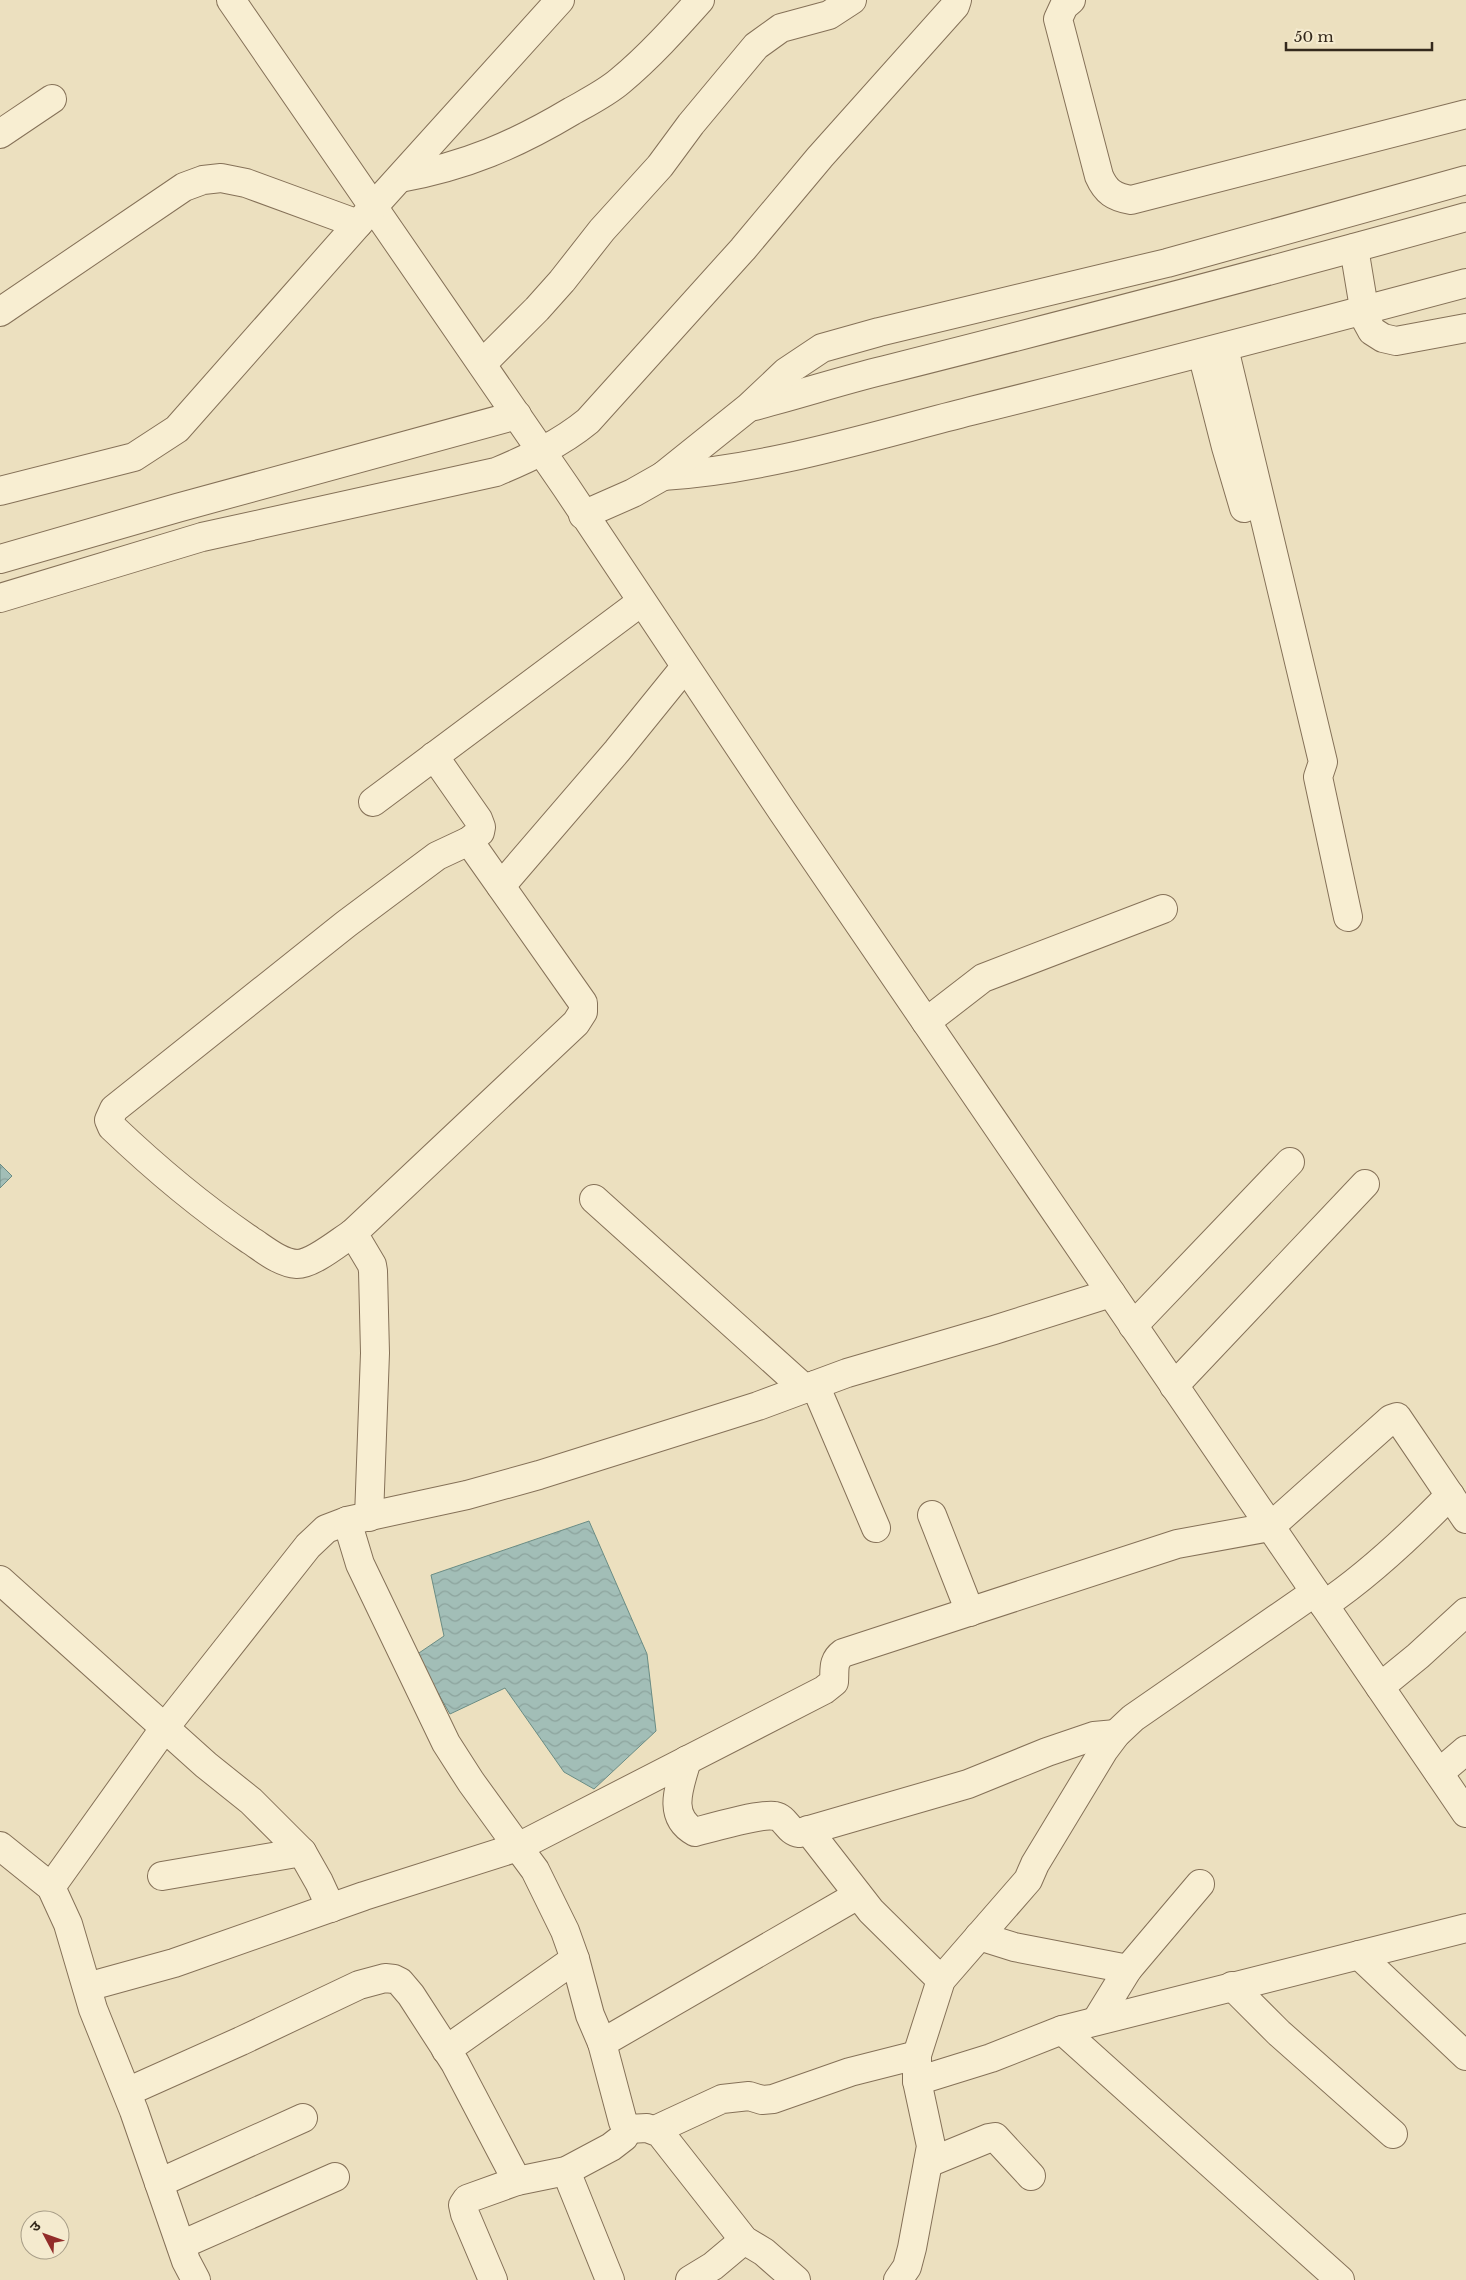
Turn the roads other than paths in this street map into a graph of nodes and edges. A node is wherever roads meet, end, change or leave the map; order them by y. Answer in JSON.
{"nodes":[{"id":1,"x":232,"y":0,"type":"edge"},
{"id":2,"x":560,"y":0,"type":"edge"},
{"id":3,"x":700,"y":0,"type":"edge"},
{"id":4,"x":852,"y":0,"type":"edge"},
{"id":5,"x":957,"y":0,"type":"edge"},
{"id":6,"x":1071,"y":0,"type":"edge"},
{"id":7,"x":52,"y":99,"type":"dead end"},
{"id":8,"x":1466,"y":114,"type":"edge"},
{"id":9,"x":0,"y":134,"type":"edge"},
{"id":10,"x":400,"y":178,"type":"junction"},
{"id":11,"x":1466,"y":180,"type":"edge"},
{"id":12,"x":366,"y":215,"type":"junction"},
{"id":13,"x":1466,"y":217,"type":"edge"},
{"id":14,"x":1354,"y":248,"type":"junction"},
{"id":15,"x":1466,"y":283,"type":"edge"},
{"id":16,"x":1364,"y":310,"type":"junction"},
{"id":17,"x":0,"y":312,"type":"edge"},
{"id":18,"x":1466,"y":328,"type":"edge"},
{"id":19,"x":1213,"y":351,"type":"junction"},
{"id":20,"x":482,"y":364,"type":"junction"},
{"id":21,"x":749,"y":407,"type":"junction"},
{"id":22,"x":517,"y":416,"type":"junction"},
{"id":23,"x":542,"y":453,"type":"junction"},
{"id":24,"x":663,"y":476,"type":"junction"},
{"id":25,"x":0,"y":491,"type":"edge"},
{"id":26,"x":583,"y":515,"type":"junction"},
{"id":27,"x":0,"y":559,"type":"edge"},
{"id":28,"x":0,"y":598,"type":"edge"},
{"id":29,"x":641,"y":602,"type":"junction"},
{"id":30,"x":685,"y":667,"type":"junction"},
{"id":31,"x":434,"y":756,"type":"junction"},
{"id":32,"x":373,"y":802,"type":"dead end"},
{"id":33,"x":469,"y":841,"type":"junction"},
{"id":34,"x":501,"y":886,"type":"junction"},
{"id":35,"x":1163,"y":909,"type":"dead end"},
{"id":36,"x":1348,"y":917,"type":"dead end"},
{"id":37,"x":926,"y":1022,"type":"junction"},
{"id":38,"x":1290,"y":1162,"type":"dead end"},
{"id":39,"x":1366,"y":1184,"type":"dead end"},
{"id":40,"x":594,"y":1199,"type":"dead end"},
{"id":41,"x":353,"y":1233,"type":"junction"},
{"id":42,"x":1111,"y":1293,"type":"junction"},
{"id":43,"x":1133,"y":1326,"type":"junction"},
{"id":44,"x":1174,"y":1386,"type":"junction"},
{"id":45,"x":810,"y":1387,"type":"junction"},
{"id":46,"x":1450,"y":1495,"type":"junction"},
{"id":47,"x":932,"y":1515,"type":"dead end"},
{"id":48,"x":358,"y":1519,"type":"junction"},
{"id":49,"x":1466,"y":1519,"type":"edge"},
{"id":50,"x":1270,"y":1526,"type":"junction"},
{"id":51,"x":876,"y":1528,"type":"dead end"},
{"id":52,"x":0,"y":1580,"type":"edge"},
{"id":53,"x":1320,"y":1599,"type":"junction"},
{"id":54,"x":970,"y":1612,"type":"junction"},
{"id":55,"x":1466,"y":1612,"type":"edge"},
{"id":56,"x":1380,"y":1687,"type":"junction"},
{"id":57,"x":166,"y":1726,"type":"junction"},
{"id":58,"x":1116,"y":1734,"type":"junction"},
{"id":59,"x":1466,"y":1750,"type":"edge"},
{"id":60,"x":687,"y":1760,"type":"junction"},
{"id":61,"x":1439,"y":1774,"type":"junction"},
{"id":62,"x":1466,"y":1812,"type":"edge"},
{"id":63,"x":808,"y":1830,"type":"junction"},
{"id":64,"x":0,"y":1846,"type":"edge"},
{"id":65,"x":518,"y":1847,"type":"junction"},
{"id":66,"x":302,"y":1852,"type":"junction"},
{"id":67,"x":162,"y":1876,"type":"dead end"},
{"id":68,"x":1200,"y":1884,"type":"dead end"},
{"id":69,"x":51,"y":1887,"type":"junction"},
{"id":70,"x":858,"y":1895,"type":"junction"},
{"id":71,"x":331,"y":1908,"type":"junction"},
{"id":72,"x":1466,"y":1928,"type":"edge"},
{"id":73,"x":980,"y":1936,"type":"junction"},
{"id":74,"x":1360,"y":1955,"type":"junction"},
{"id":75,"x":575,"y":1959,"type":"junction"},
{"id":76,"x":1128,"y":1969,"type":"junction"},
{"id":77,"x":941,"y":1980,"type":"junction"},
{"id":78,"x":87,"y":1986,"type":"junction"},
{"id":79,"x":1232,"y":1986,"type":"junction"},
{"id":80,"x":1096,"y":2021,"type":"junction"},
{"id":81,"x":1062,"y":2030,"type":"junction"},
{"id":82,"x":602,"y":2043,"type":"junction"},
{"id":83,"x":446,"y":2050,"type":"junction"},
{"id":84,"x":1466,"y":2056,"type":"edge"},
{"id":85,"x":917,"y":2068,"type":"junction"},
{"id":86,"x":127,"y":2092,"type":"junction"},
{"id":87,"x":303,"y":2118,"type":"dead end"},
{"id":88,"x":628,"y":2129,"type":"junction"},
{"id":89,"x":655,"y":2130,"type":"junction"},
{"id":90,"x":1392,"y":2134,"type":"dead end"},
{"id":91,"x":928,"y":2163,"type":"junction"},
{"id":92,"x":566,"y":2171,"type":"junction"},
{"id":93,"x":1031,"y":2176,"type":"dead end"},
{"id":94,"x":335,"y":2177,"type":"dead end"},
{"id":95,"x":517,"y":2181,"type":"junction"},
{"id":96,"x":159,"y":2183,"type":"junction"},
{"id":97,"x":744,"y":2240,"type":"junction"},
{"id":98,"x":183,"y":2266,"type":"edge"},
{"id":99,"x":493,"y":2280,"type":"edge"},
{"id":100,"x":610,"y":2280,"type":"edge"},
{"id":101,"x":690,"y":2280,"type":"edge"},
{"id":102,"x":796,"y":2280,"type":"edge"},
{"id":103,"x":898,"y":2280,"type":"edge"},
{"id":104,"x":1340,"y":2280,"type":"edge"}],
"edges":[{"from":1,"to":12,"type":"street"},
{"from":2,"to":10,"type":"street"},
{"from":3,"to":10,"type":"street"},
{"from":4,"to":20,"type":"street"},
{"from":5,"to":23,"type":"street"},
{"from":6,"to":8,"type":"street"},
{"from":7,"to":9,"type":"street"},
{"from":10,"to":12,"type":"street"},
{"from":11,"to":21,"type":"street"},
{"from":12,"to":17,"type":"street"},
{"from":12,"to":20,"type":"street"},
{"from":12,"to":25,"type":"street"},
{"from":13,"to":14,"type":"street"},
{"from":14,"to":16,"type":"street"},
{"from":14,"to":21,"type":"street"},
{"from":15,"to":16,"type":"street"},
{"from":16,"to":18,"type":"street"},
{"from":16,"to":19,"type":"street"},
{"from":19,"to":24,"type":"street"},
{"from":19,"to":36,"type":"street"},
{"from":20,"to":22,"type":"street"},
{"from":21,"to":24,"type":"street"},
{"from":22,"to":23,"type":"street"},
{"from":22,"to":27,"type":"street"},
{"from":23,"to":26,"type":"street"},
{"from":23,"to":28,"type":"street"},
{"from":24,"to":26,"type":"street"},
{"from":26,"to":29,"type":"street"},
{"from":29,"to":30,"type":"street"},
{"from":29,"to":31,"type":"street"},
{"from":30,"to":34,"type":"street"},
{"from":30,"to":37,"type":"street"},
{"from":31,"to":32,"type":"street"},
{"from":31,"to":33,"type":"street"},
{"from":33,"to":34,"type":"street"},
{"from":33,"to":41,"type":"street"},
{"from":34,"to":41,"type":"street"},
{"from":35,"to":37,"type":"street"},
{"from":37,"to":42,"type":"street"},
{"from":38,"to":43,"type":"street"},
{"from":39,"to":44,"type":"street"},
{"from":40,"to":45,"type":"street"},
{"from":41,"to":48,"type":"street"},
{"from":42,"to":43,"type":"street"},
{"from":42,"to":45,"type":"street"},
{"from":43,"to":44,"type":"street"},
{"from":44,"to":50,"type":"street"},
{"from":45,"to":48,"type":"street"},
{"from":45,"to":51,"type":"street"},
{"from":46,"to":49,"type":"street"},
{"from":46,"to":50,"type":"street"},
{"from":46,"to":53,"type":"street"},
{"from":47,"to":54,"type":"street"},
{"from":48,"to":57,"type":"street"},
{"from":48,"to":65,"type":"street"},
{"from":50,"to":53,"type":"street"},
{"from":50,"to":54,"type":"street"},
{"from":52,"to":57,"type":"street"},
{"from":53,"to":56,"type":"street"},
{"from":53,"to":58,"type":"street"},
{"from":54,"to":60,"type":"street"},
{"from":55,"to":56,"type":"street"},
{"from":56,"to":61,"type":"street"},
{"from":57,"to":66,"type":"street"},
{"from":57,"to":69,"type":"street"},
{"from":58,"to":63,"type":"street"},
{"from":58,"to":73,"type":"street"},
{"from":59,"to":61,"type":"street"},
{"from":60,"to":63,"type":"street"},
{"from":60,"to":65,"type":"street"},
{"from":61,"to":62,"type":"street"},
{"from":63,"to":70,"type":"street"},
{"from":64,"to":69,"type":"street"},
{"from":65,"to":71,"type":"street"},
{"from":65,"to":75,"type":"street"},
{"from":66,"to":67,"type":"street"},
{"from":66,"to":71,"type":"street"},
{"from":68,"to":76,"type":"street"},
{"from":69,"to":78,"type":"street"},
{"from":70,"to":77,"type":"street"},
{"from":70,"to":82,"type":"street"},
{"from":71,"to":78,"type":"street"},
{"from":72,"to":74,"type":"street"},
{"from":73,"to":76,"type":"street"},
{"from":73,"to":77,"type":"street"},
{"from":74,"to":79,"type":"street"},
{"from":74,"to":84,"type":"street"},
{"from":75,"to":82,"type":"street"},
{"from":75,"to":83,"type":"street"},
{"from":76,"to":80,"type":"street"},
{"from":77,"to":85,"type":"street"},
{"from":78,"to":86,"type":"street"},
{"from":79,"to":80,"type":"street"},
{"from":79,"to":90,"type":"street"},
{"from":80,"to":81,"type":"street"},
{"from":81,"to":85,"type":"street"},
{"from":81,"to":104,"type":"street"},
{"from":82,"to":88,"type":"street"},
{"from":83,"to":86,"type":"street"},
{"from":83,"to":95,"type":"street"},
{"from":85,"to":89,"type":"street"},
{"from":85,"to":91,"type":"street"},
{"from":86,"to":96,"type":"street"},
{"from":87,"to":96,"type":"street"},
{"from":88,"to":89,"type":"street"},
{"from":88,"to":92,"type":"street"},
{"from":89,"to":97,"type":"street"},
{"from":91,"to":93,"type":"street"},
{"from":91,"to":103,"type":"street"},
{"from":92,"to":95,"type":"street"},
{"from":92,"to":100,"type":"street"},
{"from":94,"to":98,"type":"street"},
{"from":95,"to":99,"type":"street"},
{"from":96,"to":98,"type":"street"},
{"from":97,"to":101,"type":"street"},
{"from":97,"to":102,"type":"street"}]}
